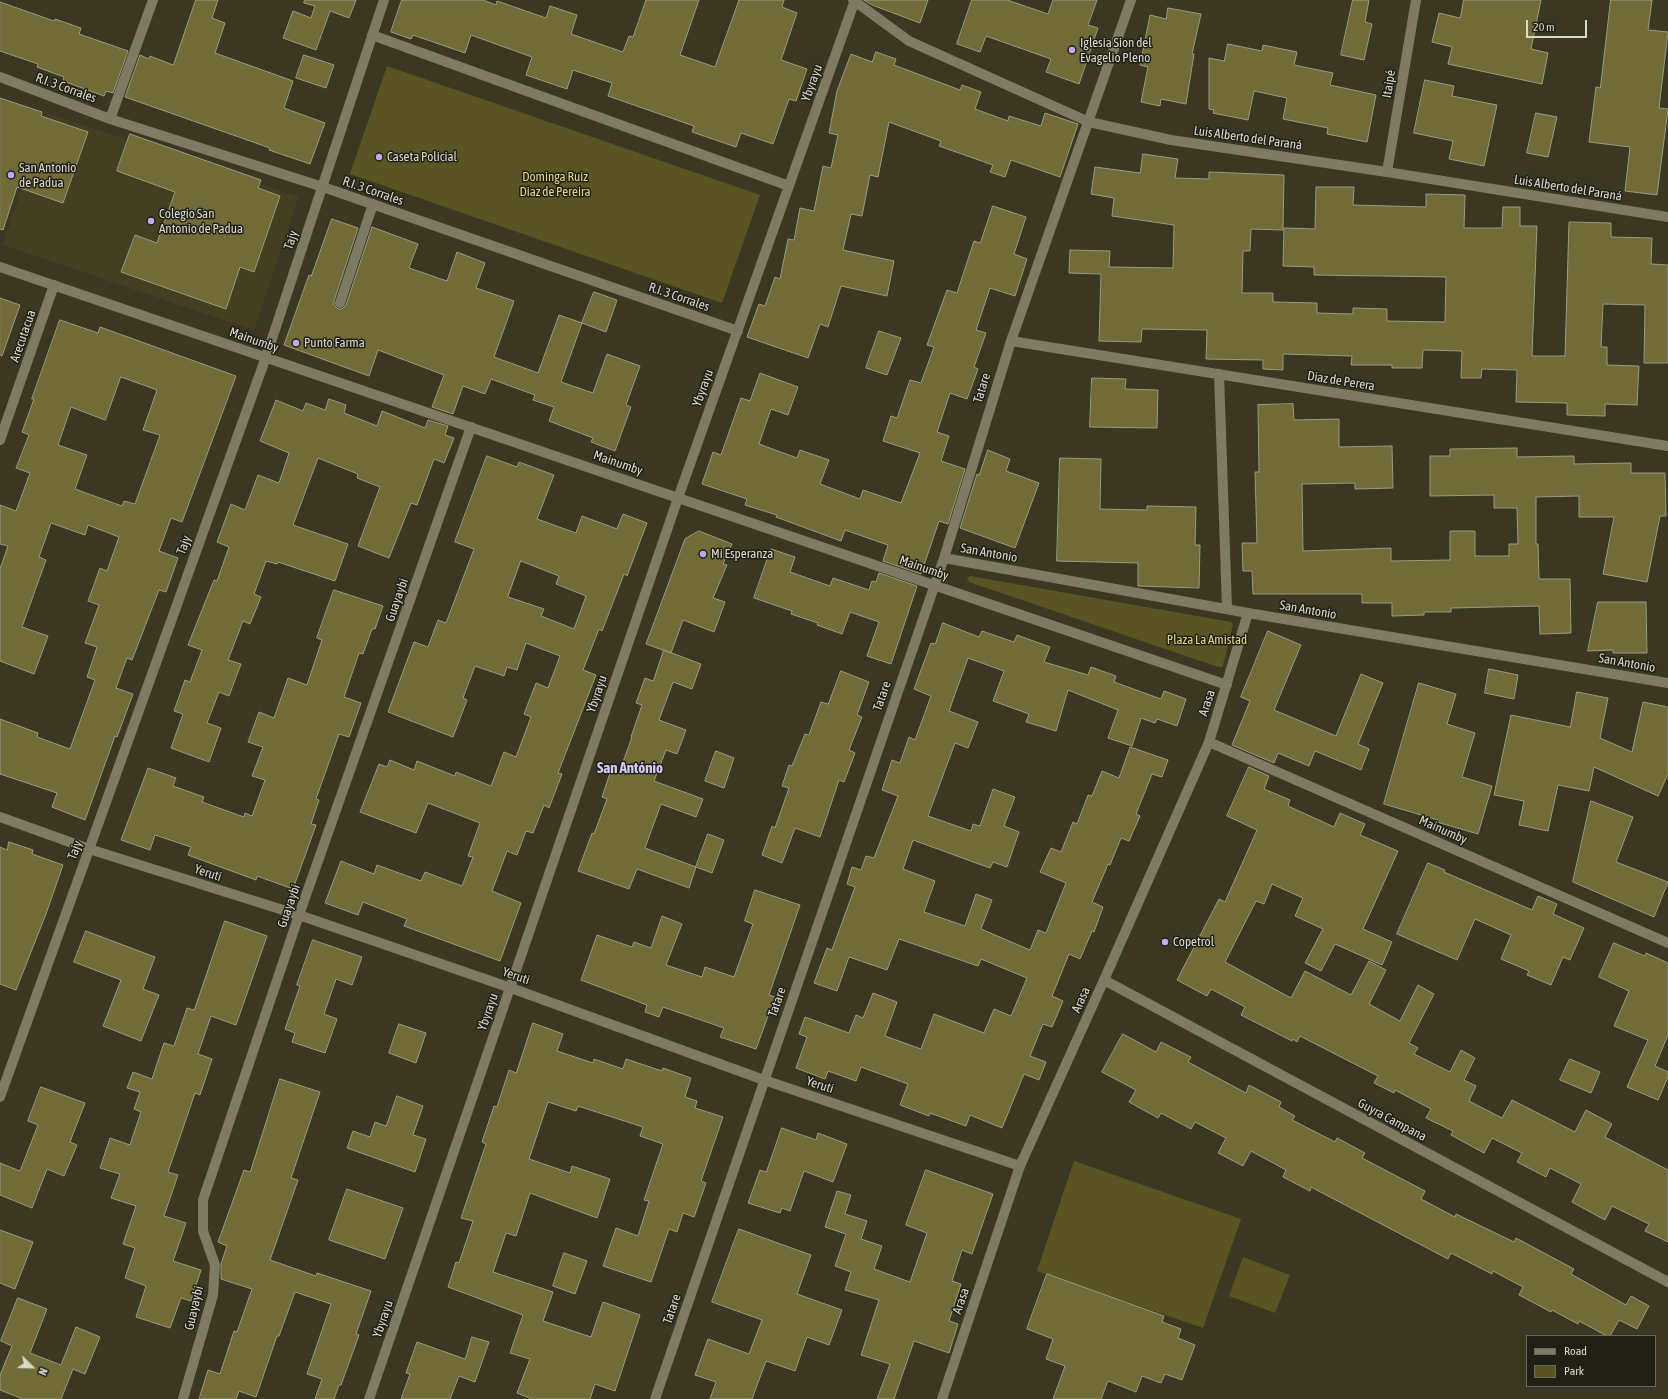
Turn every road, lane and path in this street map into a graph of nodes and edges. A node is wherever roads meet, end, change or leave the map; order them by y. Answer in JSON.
{"nodes":[{"id":1,"x":154,"y":0,"type":"edge"},
{"id":2,"x":384,"y":0,"type":"edge"},
{"id":3,"x":854,"y":0,"type":"edge"},
{"id":4,"x":1131,"y":0,"type":"edge"},
{"id":5,"x":1416,"y":0,"type":"edge"},
{"id":6,"x":372,"y":35,"type":"junction"},
{"id":7,"x":0,"y":77,"type":"edge"},
{"id":8,"x":110,"y":118,"type":"junction"},
{"id":9,"x":1089,"y":122,"type":"junction"},
{"id":10,"x":1387,"y":172,"type":"junction"},
{"id":11,"x":789,"y":186,"type":"junction"},
{"id":12,"x":323,"y":187,"type":"junction"},
{"id":13,"x":373,"y":204,"type":"junction"},
{"id":14,"x":1668,"y":217,"type":"edge"},
{"id":15,"x":0,"y":267,"type":"edge"},
{"id":16,"x":54,"y":285,"type":"junction"},
{"id":17,"x":340,"y":303,"type":"dead end"},
{"id":18,"x":738,"y":331,"type":"junction"},
{"id":19,"x":1011,"y":341,"type":"junction"},
{"id":20,"x":266,"y":357,"type":"junction"},
{"id":21,"x":1219,"y":374,"type":"junction"},
{"id":22,"x":472,"y":427,"type":"junction"},
{"id":23,"x":0,"y":440,"type":"edge"},
{"id":24,"x":1668,"y":446,"type":"edge"},
{"id":25,"x":678,"y":498,"type":"junction"},
{"id":26,"x":944,"y":558,"type":"junction"},
{"id":27,"x":934,"y":585,"type":"junction"},
{"id":28,"x":1227,"y":608,"type":"junction"},
{"id":29,"x":1248,"y":613,"type":"junction"},
{"id":30,"x":1668,"y":683,"type":"edge"},
{"id":31,"x":1227,"y":685,"type":"junction"},
{"id":32,"x":1209,"y":742,"type":"junction"},
{"id":33,"x":0,"y":817,"type":"edge"},
{"id":34,"x":89,"y":849,"type":"junction"},
{"id":35,"x":299,"y":915,"type":"junction"},
{"id":36,"x":1668,"y":943,"type":"edge"},
{"id":37,"x":1104,"y":980,"type":"junction"},
{"id":38,"x":511,"y":988,"type":"junction"},
{"id":39,"x":764,"y":1080,"type":"junction"},
{"id":40,"x":0,"y":1097,"type":"edge"},
{"id":41,"x":1020,"y":1166,"type":"junction"},
{"id":42,"x":1668,"y":1282,"type":"edge"},
{"id":43,"x":183,"y":1399,"type":"edge"},
{"id":44,"x":369,"y":1399,"type":"edge"},
{"id":45,"x":655,"y":1399,"type":"edge"},
{"id":46,"x":942,"y":1399,"type":"edge"}],
"edges":[{"from":1,"to":8,"type":"street"},
{"from":2,"to":6,"type":"street","name":"Tajy"},
{"from":3,"to":9,"type":"street","name":"Luis Alberto del Paraná"},
{"from":3,"to":11,"type":"street","name":"Ybyrayu"},
{"from":4,"to":9,"type":"street","name":"Tatare"},
{"from":5,"to":10,"type":"street","name":"Itaipé"},
{"from":6,"to":11,"type":"street"},
{"from":6,"to":12,"type":"street","name":"Tajy"},
{"from":7,"to":8,"type":"street","name":"R.I. 3 Corrales"},
{"from":8,"to":12,"type":"street","name":"R.I. 3 Corrales"},
{"from":9,"to":10,"type":"street","name":"Luis Alberto del Paraná"},
{"from":9,"to":19,"type":"street","name":"Tatare"},
{"from":10,"to":14,"type":"street","name":"Luis Alberto del Paraná"},
{"from":11,"to":18,"type":"street","name":"Ybyrayu"},
{"from":12,"to":13,"type":"street","name":"R.I. 3 Corrales"},
{"from":12,"to":20,"type":"street","name":"Tajy"},
{"from":13,"to":17,"type":"street"},
{"from":13,"to":18,"type":"street","name":"R.I. 3 Corrales"},
{"from":15,"to":16,"type":"street","name":"Mainumby"},
{"from":16,"to":20,"type":"street","name":"Mainumby"},
{"from":16,"to":23,"type":"street","name":"Arecutacua"},
{"from":18,"to":25,"type":"street","name":"Ybyrayu"},
{"from":19,"to":21,"type":"street","name":"Diaz de Perera"},
{"from":19,"to":26,"type":"street","name":"Tatare"},
{"from":20,"to":22,"type":"street","name":"Mainumby"},
{"from":20,"to":34,"type":"street","name":"Tajy"},
{"from":21,"to":24,"type":"street","name":"Diaz de Perera"},
{"from":21,"to":28,"type":"street"},
{"from":22,"to":25,"type":"street","name":"Mainumby"},
{"from":22,"to":35,"type":"street","name":"Guayaybi"},
{"from":25,"to":27,"type":"street","name":"Mainumby"},
{"from":25,"to":38,"type":"street","name":"Ybyrayu"},
{"from":26,"to":27,"type":"street","name":"Tatare"},
{"from":26,"to":28,"type":"street","name":"San Antonio"},
{"from":27,"to":31,"type":"street","name":"Mainumby"},
{"from":27,"to":39,"type":"street","name":"Tatare"},
{"from":28,"to":29,"type":"street","name":"San Antonio"},
{"from":29,"to":30,"type":"street","name":"San Antonio"},
{"from":29,"to":31,"type":"street","name":"Arasa"},
{"from":31,"to":32,"type":"street","name":"Arasa"},
{"from":32,"to":36,"type":"street","name":"Mainumby"},
{"from":32,"to":37,"type":"street","name":"Arasa"},
{"from":33,"to":34,"type":"street","name":"Yeruti"},
{"from":34,"to":35,"type":"street","name":"Yeruti"},
{"from":34,"to":40,"type":"street","name":"Tajy"},
{"from":35,"to":38,"type":"street","name":"Yeruti"},
{"from":35,"to":43,"type":"street","name":"Guayaybi"},
{"from":37,"to":41,"type":"street","name":"Arasa"},
{"from":37,"to":42,"type":"street","name":"Guyra Campana"},
{"from":38,"to":39,"type":"street","name":"Yeruti"},
{"from":38,"to":44,"type":"street","name":"Ybyrayu"},
{"from":39,"to":41,"type":"street","name":"Yeruti"},
{"from":39,"to":45,"type":"street","name":"Tatare"},
{"from":41,"to":46,"type":"street","name":"Arasa"}]}
